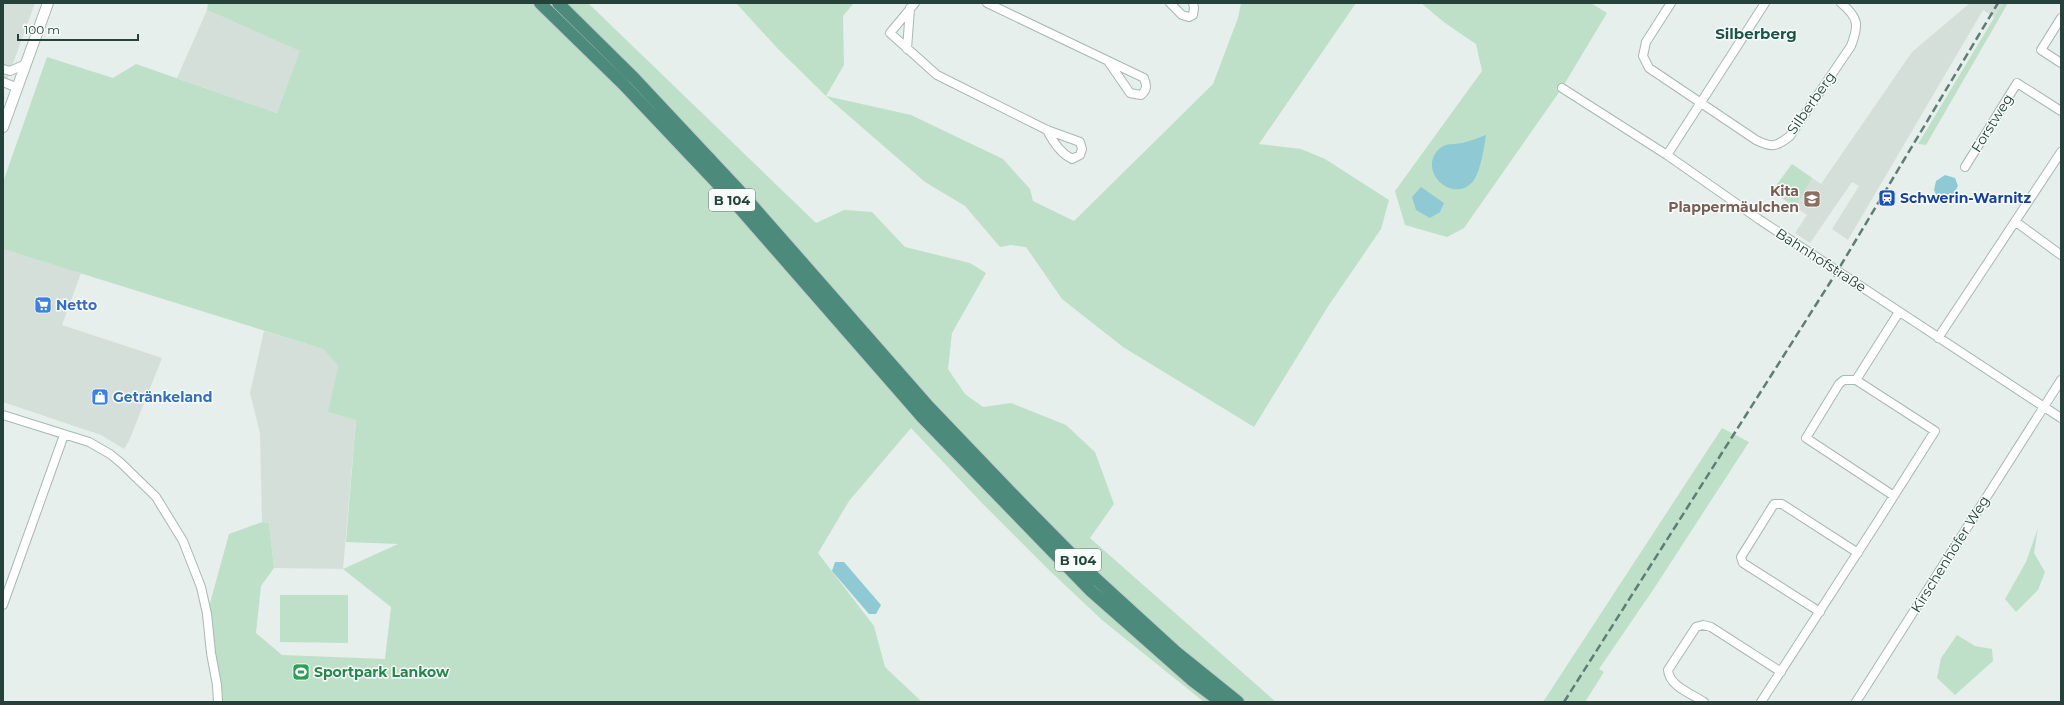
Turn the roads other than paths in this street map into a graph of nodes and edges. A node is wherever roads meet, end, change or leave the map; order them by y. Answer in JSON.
{"nodes":[{"id":1,"x":48,"y":3,"type":"edge"},
{"id":2,"x":540,"y":3,"type":"edge"},
{"id":3,"x":558,"y":3,"type":"edge"},
{"id":4,"x":987,"y":3,"type":"edge"},
{"id":5,"x":1170,"y":3,"type":"edge"},
{"id":6,"x":1193,"y":3,"type":"edge"},
{"id":7,"x":1672,"y":3,"type":"edge"},
{"id":8,"x":1765,"y":3,"type":"edge"},
{"id":9,"x":1844,"y":4,"type":"edge"},
{"id":10,"x":913,"y":6,"type":"edge"},
{"id":11,"x":2061,"y":18,"type":"edge"},
{"id":12,"x":907,"y":49,"type":"junction"},
{"id":13,"x":1108,"y":61,"type":"junction"},
{"id":14,"x":2061,"y":63,"type":"edge"},
{"id":15,"x":26,"y":64,"type":"junction"},
{"id":16,"x":7,"y":70,"type":"edge"},
{"id":17,"x":3,"y":82,"type":"edge"},
{"id":18,"x":19,"y":84,"type":"junction"},
{"id":19,"x":1562,"y":88,"type":"dead end"},
{"id":20,"x":1700,"y":103,"type":"junction"},
{"id":21,"x":2061,"y":111,"type":"edge"},
{"id":22,"x":3,"y":127,"type":"edge"},
{"id":23,"x":1047,"y":130,"type":"dead end"},
{"id":24,"x":2061,"y":152,"type":"edge"},
{"id":25,"x":1667,"y":155,"type":"junction"},
{"id":26,"x":1965,"y":167,"type":"dead end"},
{"id":27,"x":2016,"y":222,"type":"junction"},
{"id":28,"x":2061,"y":255,"type":"edge"},
{"id":29,"x":1900,"y":312,"type":"junction"},
{"id":30,"x":1938,"y":338,"type":"junction"},
{"id":31,"x":1856,"y":380,"type":"junction"},
{"id":32,"x":2061,"y":380,"type":"edge"},
{"id":33,"x":922,"y":404,"type":"junction"},
{"id":34,"x":2044,"y":407,"type":"junction"},
{"id":35,"x":3,"y":415,"type":"edge"},
{"id":36,"x":2061,"y":418,"type":"edge"},
{"id":37,"x":64,"y":435,"type":"junction"},
{"id":38,"x":1894,"y":496,"type":"junction"},
{"id":39,"x":1858,"y":552,"type":"junction"},
{"id":40,"x":3,"y":605,"type":"edge"},
{"id":41,"x":1820,"y":612,"type":"junction"},
{"id":42,"x":1781,"y":672,"type":"junction"},
{"id":43,"x":218,"y":702,"type":"edge"},
{"id":44,"x":1221,"y":702,"type":"edge"},
{"id":45,"x":1238,"y":702,"type":"edge"},
{"id":46,"x":1704,"y":702,"type":"edge"},
{"id":47,"x":1762,"y":702,"type":"edge"},
{"id":48,"x":1856,"y":702,"type":"edge"}],
"edges":[{"from":1,"to":15,"type":"street"},
{"from":2,"to":33,"type":"highway","number":"B 104"},
{"from":3,"to":33,"type":"highway","number":"B 104"},
{"from":4,"to":13,"type":"street"},
{"from":5,"to":6,"type":"street"},
{"from":7,"to":20,"type":"street","name":"Silberberg"},
{"from":8,"to":20,"type":"street"},
{"from":9,"to":20,"type":"street","name":"Silberberg"},
{"from":10,"to":12,"type":"street"},
{"from":10,"to":12,"type":"street"},
{"from":11,"to":14,"type":"street"},
{"from":12,"to":23,"type":"street"},
{"from":13,"to":13,"type":"street"},
{"from":15,"to":16,"type":"street"},
{"from":15,"to":18,"type":"street"},
{"from":16,"to":18,"type":"street"},
{"from":17,"to":18,"type":"street"},
{"from":18,"to":22,"type":"street"},
{"from":19,"to":25,"type":"street","name":"Bahnhofstraße"},
{"from":20,"to":25,"type":"street"},
{"from":21,"to":26,"type":"street","name":"Forstweg"},
{"from":24,"to":27,"type":"street"},
{"from":25,"to":29,"type":"street","name":"Bahnhofstraße"},
{"from":27,"to":28,"type":"street"},
{"from":27,"to":30,"type":"street"},
{"from":29,"to":30,"type":"street","name":"Bahnhofstraße"},
{"from":29,"to":31,"type":"street"},
{"from":30,"to":34,"type":"street","name":"Bahnhofstraße"},
{"from":31,"to":38,"type":"street"},
{"from":31,"to":38,"type":"street"},
{"from":32,"to":34,"type":"street","name":"Kirschenhöfer Weg"},
{"from":33,"to":44,"type":"highway","number":"B 104"},
{"from":33,"to":45,"type":"highway","number":"B 104"},
{"from":34,"to":36,"type":"street","name":"Bahnhofstraße"},
{"from":34,"to":48,"type":"street","name":"Kirschenhöfer Weg"},
{"from":35,"to":37,"type":"street"},
{"from":37,"to":40,"type":"street"},
{"from":37,"to":43,"type":"street"},
{"from":38,"to":39,"type":"street"},
{"from":39,"to":41,"type":"street"},
{"from":39,"to":41,"type":"street"},
{"from":41,"to":42,"type":"street"},
{"from":42,"to":46,"type":"street"},
{"from":42,"to":47,"type":"street"}]}
